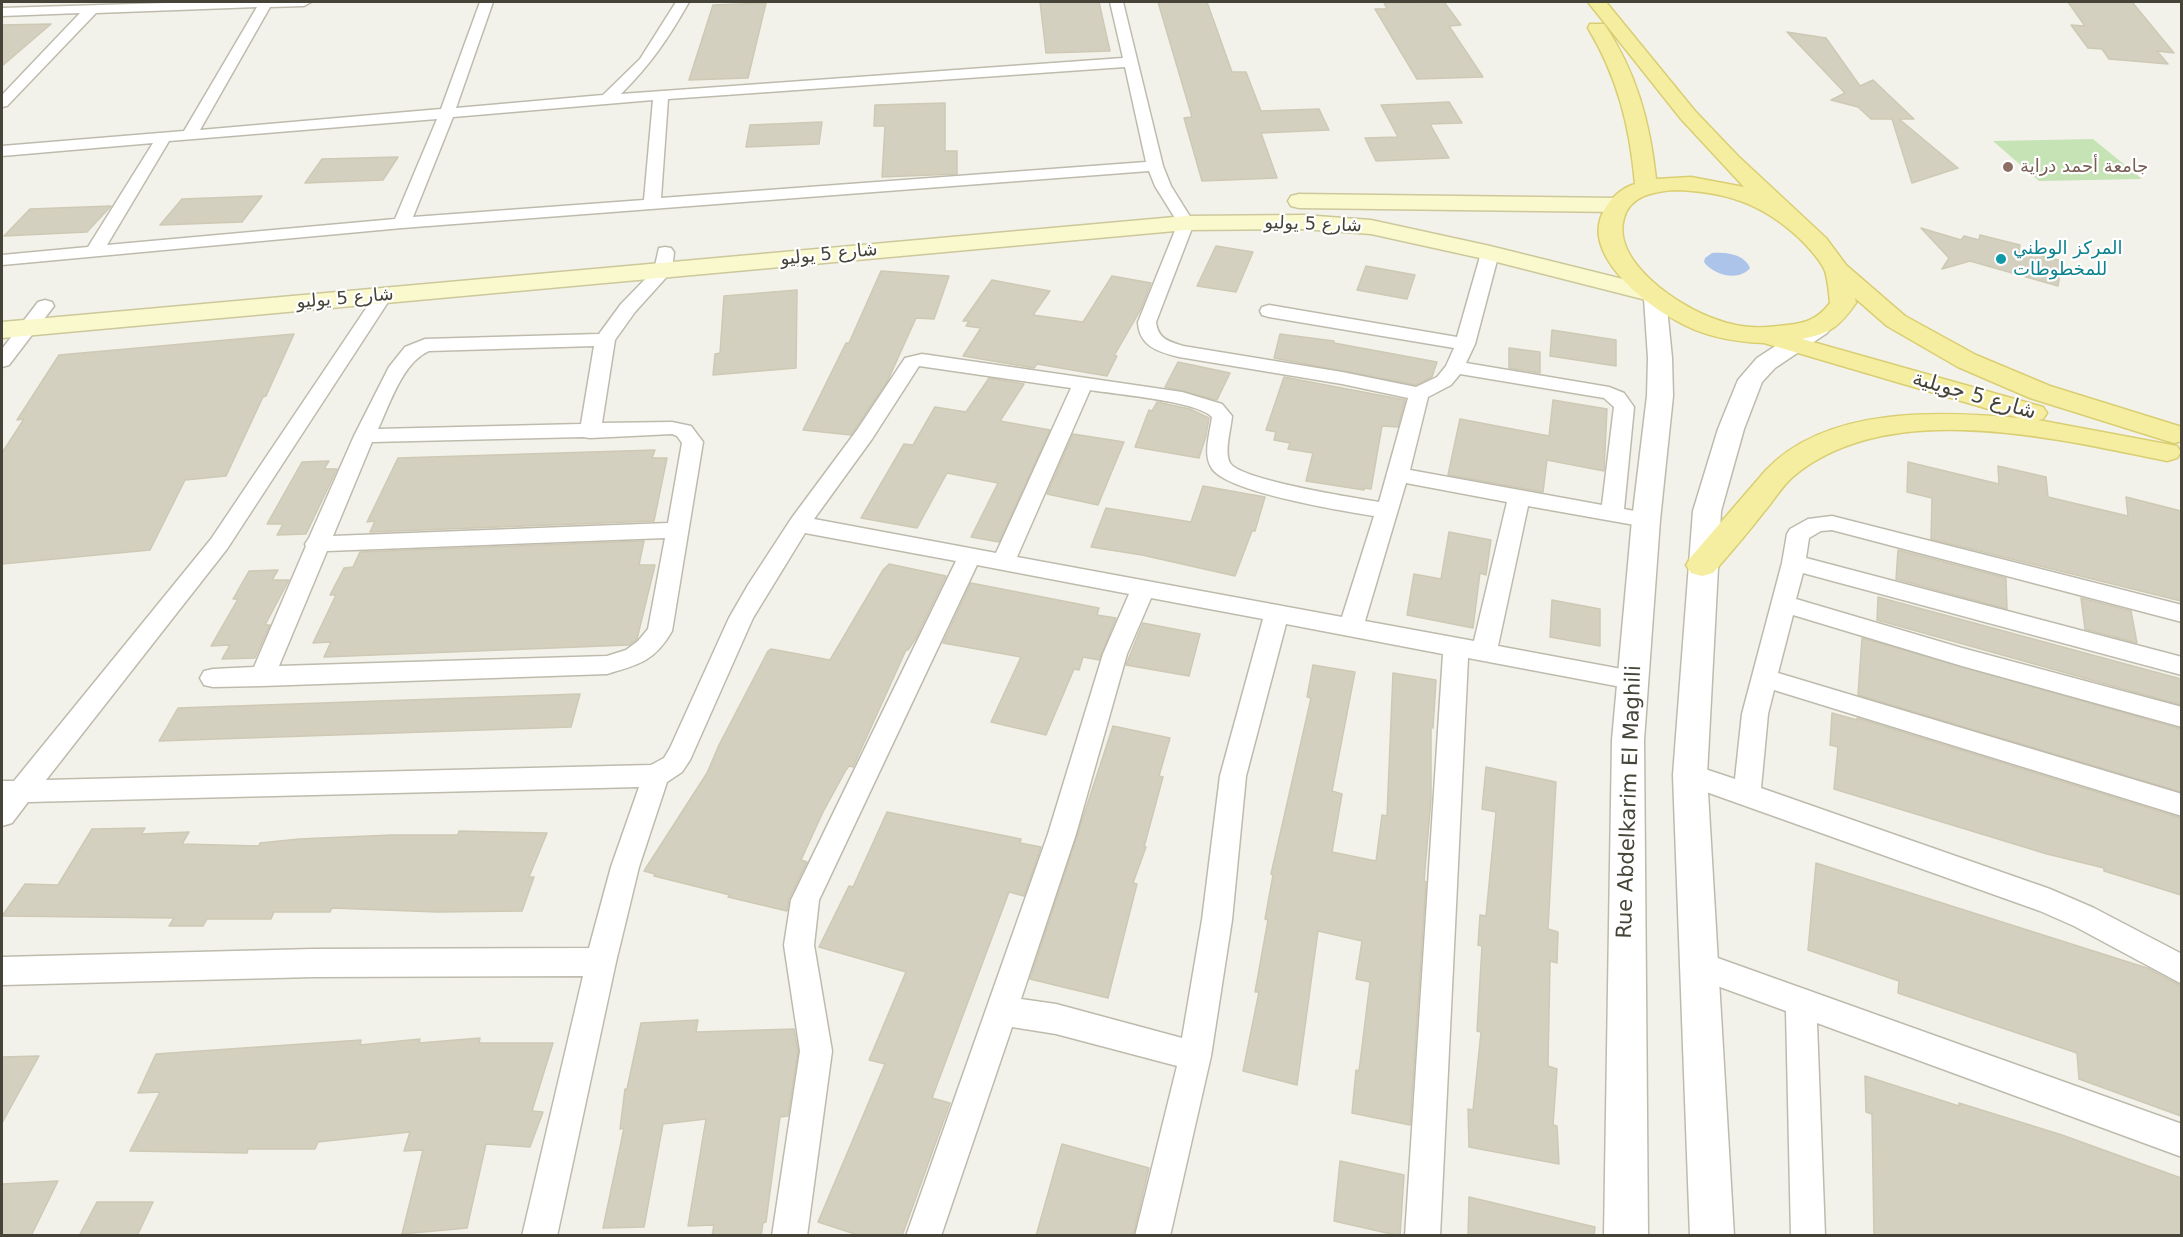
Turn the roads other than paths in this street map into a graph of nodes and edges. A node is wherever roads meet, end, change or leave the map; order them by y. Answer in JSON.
{"nodes":[{"id":1,"x":304,"y":2,"type":"edge"},
{"id":2,"x":486,"y":2,"type":"edge"},
{"id":3,"x":682,"y":2,"type":"edge"},
{"id":4,"x":1117,"y":2,"type":"edge"},
{"id":5,"x":266,"y":3,"type":"edge"},
{"id":6,"x":1589,"y":5,"type":"edge"},
{"id":7,"x":92,"y":9,"type":"junction"},
{"id":8,"x":2,"y":12,"type":"edge"},
{"id":9,"x":1131,"y":62,"type":"junction"},
{"id":10,"x":661,"y":95,"type":"junction"},
{"id":11,"x":607,"y":100,"type":"junction"},
{"id":12,"x":2,"y":103,"type":"edge"},
{"id":13,"x":446,"y":115,"type":"junction"},
{"id":14,"x":189,"y":135,"type":"junction"},
{"id":15,"x":164,"y":137,"type":"junction"},
{"id":16,"x":2,"y":151,"type":"edge"},
{"id":17,"x":1155,"y":166,"type":"junction"},
{"id":18,"x":1646,"y":187,"type":"junction"},
{"id":19,"x":652,"y":204,"type":"junction"},
{"id":20,"x":1618,"y":205,"type":"junction"},
{"id":21,"x":1181,"y":214,"type":"junction"},
{"id":22,"x":1785,"y":214,"type":"junction"},
{"id":23,"x":402,"y":223,"type":"junction"},
{"id":24,"x":93,"y":253,"type":"junction"},
{"id":25,"x":1490,"y":253,"type":"junction"},
{"id":26,"x":2,"y":260,"type":"edge"},
{"id":27,"x":664,"y":262,"type":"junction"},
{"id":28,"x":1837,"y":270,"type":"junction"},
{"id":29,"x":383,"y":296,"type":"junction"},
{"id":30,"x":1652,"y":296,"type":"junction"},
{"id":31,"x":45,"y":306,"type":"junction"},
{"id":32,"x":2,"y":310,"type":"edge"},
{"id":33,"x":1269,"y":311,"type":"dead end"},
{"id":34,"x":28,"y":327,"type":"junction"},
{"id":35,"x":2,"y":330,"type":"edge"},
{"id":36,"x":605,"y":340,"type":"junction"},
{"id":37,"x":1780,"y":340,"type":"junction"},
{"id":38,"x":1465,"y":344,"type":"junction"},
{"id":39,"x":2,"y":361,"type":"edge"},
{"id":40,"x":1455,"y":367,"type":"junction"},
{"id":41,"x":1083,"y":382,"type":"junction"},
{"id":42,"x":1419,"y":394,"type":"junction"},
{"id":43,"x":590,"y":432,"type":"junction"},
{"id":44,"x":364,"y":436,"type":"junction"},
{"id":45,"x":2176,"y":448,"type":"edge"},
{"id":46,"x":1398,"y":475,"type":"junction"},
{"id":47,"x":1519,"y":497,"type":"junction"},
{"id":48,"x":1387,"y":511,"type":"junction"},
{"id":49,"x":1612,"y":513,"type":"junction"},
{"id":50,"x":1647,"y":520,"type":"junction"},
{"id":51,"x":799,"y":524,"type":"junction"},
{"id":52,"x":678,"y":530,"type":"junction"},
{"id":53,"x":316,"y":544,"type":"junction"},
{"id":54,"x":970,"y":555,"type":"junction"},
{"id":55,"x":1004,"y":561,"type":"junction"},
{"id":56,"x":1794,"y":563,"type":"junction"},
{"id":57,"x":1702,"y":565,"type":"junction"},
{"id":58,"x":1143,"y":588,"type":"junction"},
{"id":59,"x":1784,"y":604,"type":"junction"},
{"id":60,"x":1277,"y":612,"type":"junction"},
{"id":61,"x":2181,"y":614,"type":"edge"},
{"id":62,"x":1351,"y":626,"type":"junction"},
{"id":63,"x":1456,"y":646,"type":"junction"},
{"id":64,"x":1484,"y":652,"type":"junction"},
{"id":65,"x":2181,"y":666,"type":"edge"},
{"id":66,"x":262,"y":677,"type":"junction"},
{"id":67,"x":213,"y":678,"type":"dead end"},
{"id":68,"x":1765,"y":678,"type":"junction"},
{"id":69,"x":1632,"y":680,"type":"junction"},
{"id":70,"x":2181,"y":717,"type":"edge"},
{"id":71,"x":1690,"y":775,"type":"junction"},
{"id":72,"x":656,"y":776,"type":"junction"},
{"id":73,"x":11,"y":792,"type":"edge"},
{"id":74,"x":1747,"y":794,"type":"junction"},
{"id":75,"x":2181,"y":805,"type":"edge"},
{"id":76,"x":2,"y":815,"type":"edge"},
{"id":77,"x":601,"y":962,"type":"junction"},
{"id":78,"x":1698,"y":965,"type":"junction"},
{"id":79,"x":2181,"y":970,"type":"edge"},
{"id":80,"x":2,"y":971,"type":"edge"},
{"id":81,"x":1801,"y":1003,"type":"junction"},
{"id":82,"x":1002,"y":1011,"type":"junction"},
{"id":83,"x":1195,"y":1056,"type":"junction"},
{"id":84,"x":2181,"y":1141,"type":"edge"},
{"id":85,"x":539,"y":1236,"type":"edge"},
{"id":86,"x":789,"y":1236,"type":"edge"},
{"id":87,"x":923,"y":1236,"type":"edge"},
{"id":88,"x":1152,"y":1236,"type":"edge"},
{"id":89,"x":1422,"y":1236,"type":"edge"},
{"id":90,"x":1626,"y":1236,"type":"edge"},
{"id":91,"x":1712,"y":1236,"type":"edge"},
{"id":92,"x":1808,"y":1236,"type":"edge"}],
"edges":[{"from":1,"to":5,"type":"street"},
{"from":2,"to":13,"type":"street"},
{"from":3,"to":11,"type":"street"},
{"from":4,"to":9,"type":"street"},
{"from":5,"to":7,"type":"street"},
{"from":5,"to":14,"type":"street"},
{"from":6,"to":18,"type":"main road"},
{"from":6,"to":22,"type":"main road"},
{"from":7,"to":8,"type":"street"},
{"from":7,"to":12,"type":"street"},
{"from":9,"to":10,"type":"street"},
{"from":9,"to":17,"type":"street"},
{"from":10,"to":11,"type":"street"},
{"from":10,"to":19,"type":"street"},
{"from":11,"to":13,"type":"street"},
{"from":13,"to":14,"type":"street"},
{"from":13,"to":23,"type":"street"},
{"from":14,"to":15,"type":"street"},
{"from":15,"to":16,"type":"street"},
{"from":15,"to":24,"type":"street"},
{"from":17,"to":19,"type":"street"},
{"from":17,"to":21,"type":"street"},
{"from":18,"to":20,"type":"main road"},
{"from":18,"to":22,"type":"main road"},
{"from":19,"to":23,"type":"street"},
{"from":20,"to":21,"type":"main road","name":"شارع 5 يوليو"},
{"from":20,"to":30,"type":"main road"},
{"from":21,"to":25,"type":"main road","name":"شارع 5 يوليو"},
{"from":21,"to":27,"type":"main road","name":"شارع 5 يوليو"},
{"from":21,"to":42,"type":"street"},
{"from":22,"to":28,"type":"main road"},
{"from":23,"to":24,"type":"street"},
{"from":24,"to":26,"type":"street"},
{"from":25,"to":30,"type":"main road","name":"شارع 5 يوليو"},
{"from":25,"to":38,"type":"street"},
{"from":27,"to":29,"type":"main road","name":"شارع 5 يوليو"},
{"from":27,"to":31,"type":"main road","name":"شارع 5 يوليو"},
{"from":27,"to":36,"type":"street"},
{"from":28,"to":37,"type":"main road"},
{"from":28,"to":45,"type":"main road","name":"شارع 5 جويلية"},
{"from":29,"to":34,"type":"main road","name":"شارع 5 يوليو"},
{"from":29,"to":73,"type":"street"},
{"from":30,"to":37,"type":"main road"},
{"from":30,"to":50,"type":"street","name":"Rue Abdelkarim El Maghili"},
{"from":31,"to":32,"type":"main road","name":"شارع 5 يوليو"},
{"from":31,"to":34,"type":"street"},
{"from":33,"to":38,"type":"street"},
{"from":34,"to":35,"type":"main road","name":"شارع 5 يوليو"},
{"from":34,"to":39,"type":"street"},
{"from":36,"to":43,"type":"street"},
{"from":36,"to":44,"type":"street"},
{"from":37,"to":45,"type":"main road","name":"شارع 5 جويلية"},
{"from":37,"to":57,"type":"street"},
{"from":38,"to":40,"type":"street"},
{"from":40,"to":42,"type":"street"},
{"from":40,"to":49,"type":"street"},
{"from":41,"to":48,"type":"street"},
{"from":41,"to":51,"type":"street"},
{"from":41,"to":55,"type":"street"},
{"from":42,"to":46,"type":"street"},
{"from":43,"to":44,"type":"street"},
{"from":43,"to":52,"type":"street"},
{"from":44,"to":53,"type":"street"},
{"from":45,"to":57,"type":"main road"},
{"from":46,"to":47,"type":"street"},
{"from":46,"to":48,"type":"street"},
{"from":47,"to":49,"type":"street"},
{"from":47,"to":64,"type":"street"},
{"from":48,"to":62,"type":"street"},
{"from":49,"to":50,"type":"street"},
{"from":50,"to":69,"type":"street","name":"Rue Abdelkarim El Maghili"},
{"from":51,"to":54,"type":"street"},
{"from":51,"to":72,"type":"street"},
{"from":52,"to":53,"type":"street"},
{"from":52,"to":66,"type":"street"},
{"from":53,"to":66,"type":"street"},
{"from":54,"to":55,"type":"street"},
{"from":54,"to":86,"type":"street"},
{"from":55,"to":58,"type":"street"},
{"from":56,"to":59,"type":"street"},
{"from":56,"to":61,"type":"street"},
{"from":56,"to":65,"type":"street"},
{"from":57,"to":71,"type":"street"},
{"from":58,"to":60,"type":"street"},
{"from":58,"to":82,"type":"street"},
{"from":59,"to":68,"type":"street"},
{"from":59,"to":70,"type":"street"},
{"from":60,"to":62,"type":"street"},
{"from":60,"to":83,"type":"street"},
{"from":62,"to":63,"type":"street"},
{"from":63,"to":64,"type":"street"},
{"from":63,"to":89,"type":"street"},
{"from":64,"to":69,"type":"street"},
{"from":66,"to":67,"type":"street"},
{"from":68,"to":74,"type":"street"},
{"from":68,"to":75,"type":"street"},
{"from":69,"to":90,"type":"street","name":"Rue Abdelkarim El Maghili"},
{"from":71,"to":74,"type":"street"},
{"from":71,"to":78,"type":"street"},
{"from":72,"to":73,"type":"street"},
{"from":72,"to":77,"type":"street"},
{"from":73,"to":76,"type":"street"},
{"from":74,"to":79,"type":"street"},
{"from":77,"to":80,"type":"street"},
{"from":77,"to":85,"type":"street"},
{"from":78,"to":81,"type":"street"},
{"from":78,"to":91,"type":"street"},
{"from":81,"to":84,"type":"street"},
{"from":81,"to":92,"type":"street"},
{"from":82,"to":83,"type":"street"},
{"from":82,"to":87,"type":"street"},
{"from":83,"to":88,"type":"street"}]}
